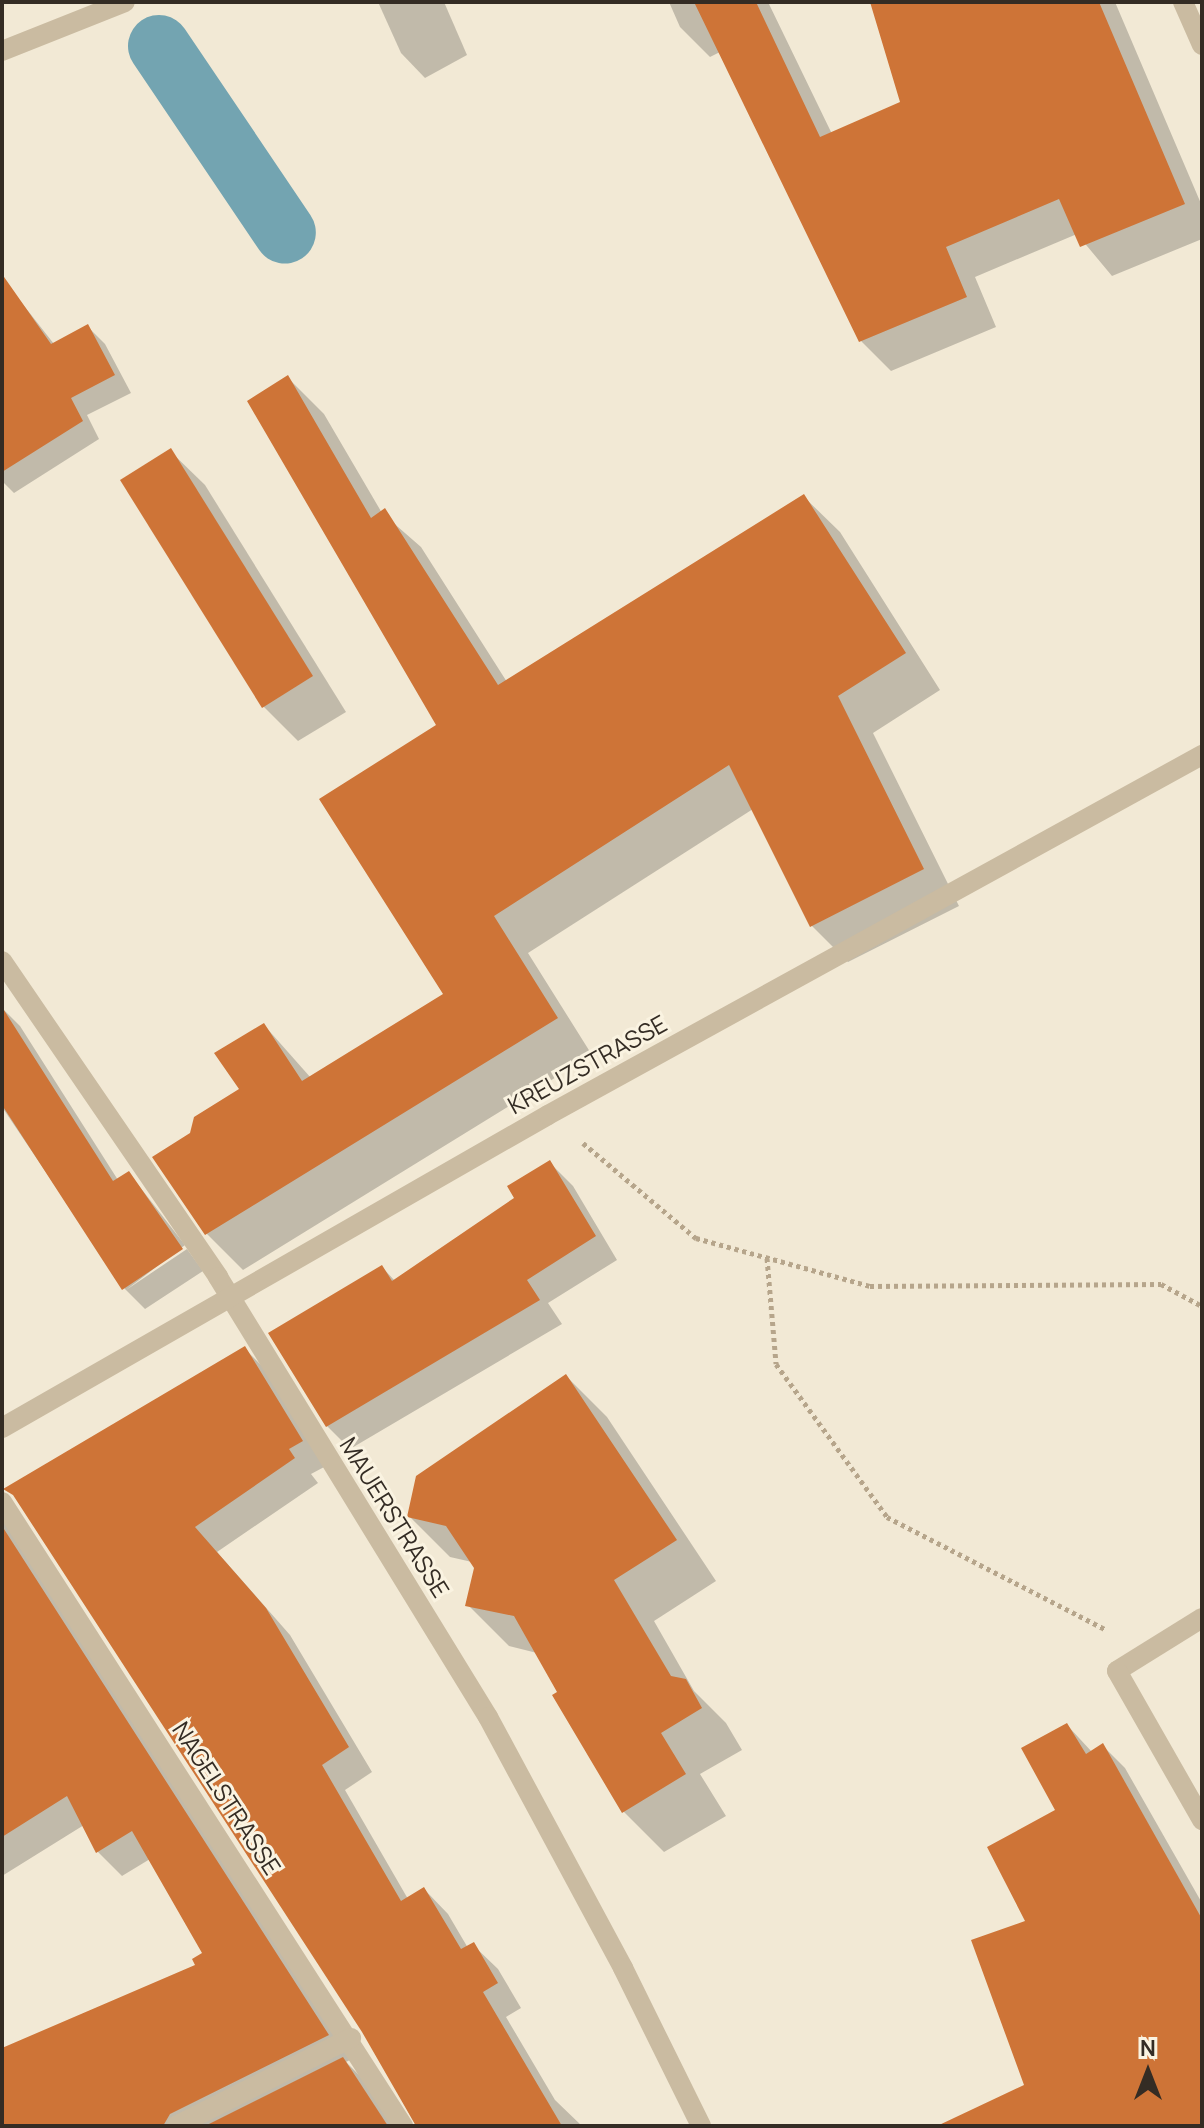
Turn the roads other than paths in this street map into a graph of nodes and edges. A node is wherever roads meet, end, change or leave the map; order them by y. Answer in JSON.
{"nodes":[{"id":1,"x":125,"y":2,"type":"edge"},
{"id":2,"x":1183,"y":2,"type":"edge"},
{"id":3,"x":1202,"y":45,"type":"edge"},
{"id":4,"x":2,"y":51,"type":"edge"},
{"id":5,"x":1202,"y":755,"type":"edge"},
{"id":6,"x":2,"y":961,"type":"edge"},
{"id":7,"x":231,"y":1297,"type":"junction"},
{"id":8,"x":2,"y":1428,"type":"edge"},
{"id":9,"x":2,"y":1502,"type":"edge"},
{"id":10,"x":1202,"y":1618,"type":"edge"},
{"id":11,"x":1202,"y":1820,"type":"edge"},
{"id":12,"x":351,"y":2038,"type":"junction"},
{"id":13,"x":176,"y":2126,"type":"edge"},
{"id":14,"x":403,"y":2126,"type":"edge"},
{"id":15,"x":701,"y":2126,"type":"edge"}],
"edges":[{"from":1,"to":4,"type":"street"},
{"from":2,"to":3,"type":"street"},
{"from":5,"to":7,"type":"street","name":"KREUZSTRASSE"},
{"from":6,"to":7,"type":"street","name":"MAUERSTRASSE"},
{"from":7,"to":8,"type":"street","name":"KREUZSTRASSE"},
{"from":7,"to":15,"type":"street","name":"MAUERSTRASSE"},
{"from":9,"to":12,"type":"street","name":"NAGELSTRASSE"},
{"from":10,"to":11,"type":"street"},
{"from":12,"to":13,"type":"street"},
{"from":12,"to":14,"type":"street","name":"NAGELSTRASSE"}]}
